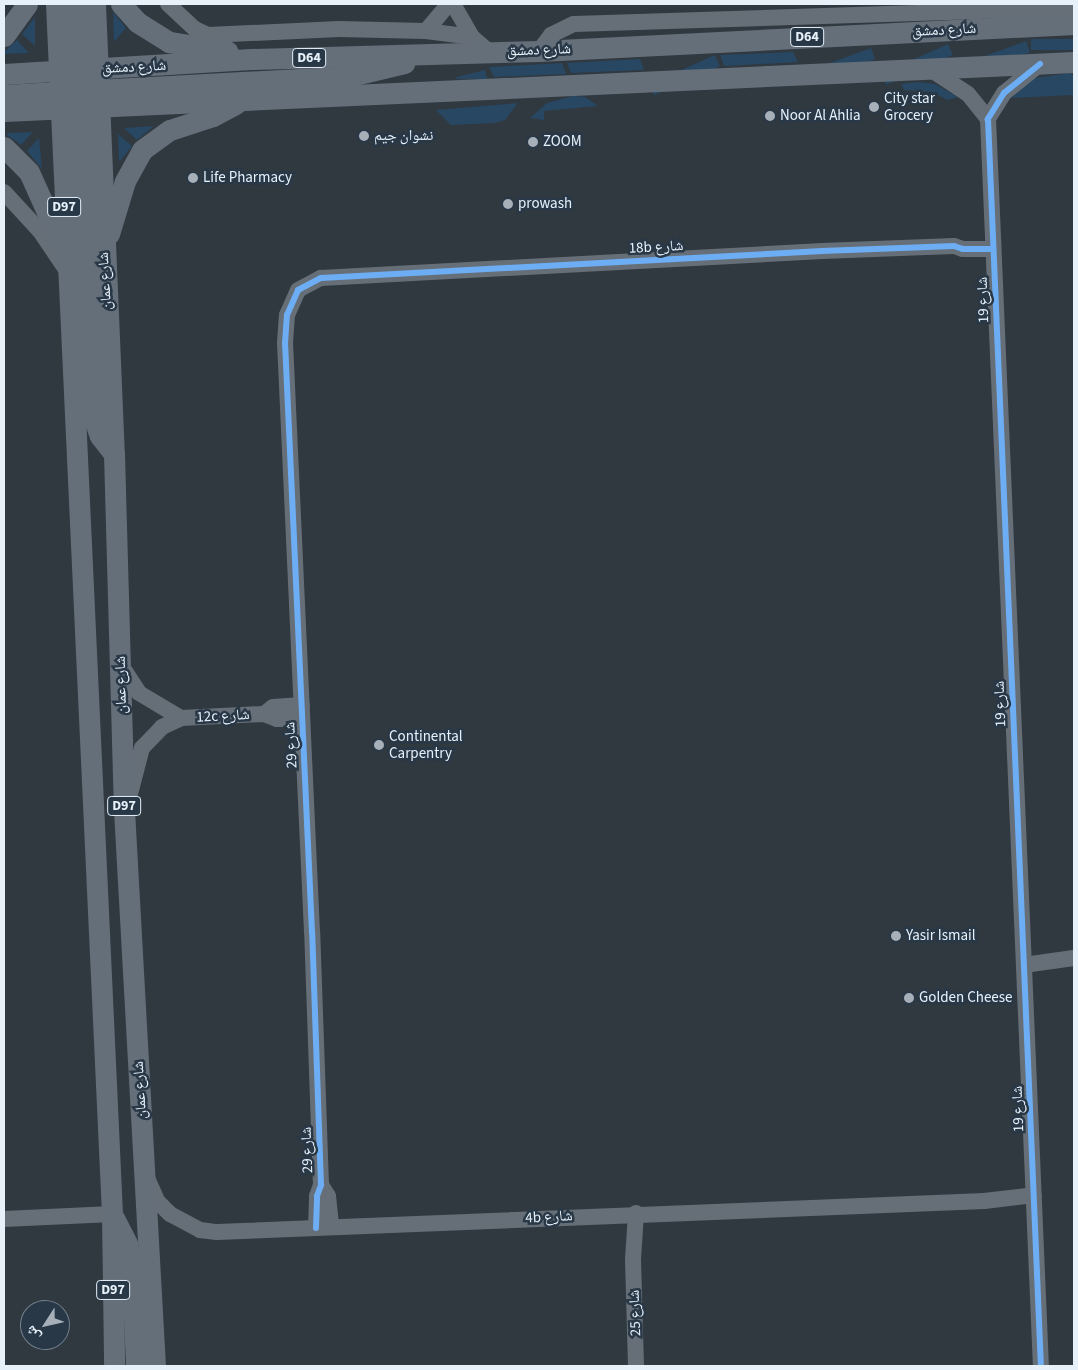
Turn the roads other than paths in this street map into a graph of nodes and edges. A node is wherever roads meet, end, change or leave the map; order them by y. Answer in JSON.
{"nodes":[{"id":1,"x":27,"y":4,"type":"edge"},
{"id":2,"x":56,"y":4,"type":"edge"},
{"id":3,"x":76,"y":4,"type":"edge"},
{"id":4,"x":95,"y":4,"type":"edge"},
{"id":5,"x":121,"y":4,"type":"edge"},
{"id":6,"x":168,"y":4,"type":"edge"},
{"id":7,"x":451,"y":4,"type":"edge"},
{"id":8,"x":959,"y":8,"type":"edge"},
{"id":9,"x":1005,"y":8,"type":"edge"},
{"id":10,"x":1074,"y":8,"type":"edge"},
{"id":11,"x":1074,"y":24,"type":"edge"},
{"id":12,"x":426,"y":30,"type":"junction"},
{"id":13,"x":4,"y":36,"type":"edge"},
{"id":14,"x":472,"y":37,"type":"junction"},
{"id":15,"x":539,"y":51,"type":"junction"},
{"id":16,"x":489,"y":52,"type":"junction"},
{"id":17,"x":421,"y":56,"type":"junction"},
{"id":18,"x":251,"y":59,"type":"junction"},
{"id":19,"x":1074,"y":62,"type":"edge"},
{"id":20,"x":1040,"y":64,"type":"junction"},
{"id":21,"x":928,"y":68,"type":"junction"},
{"id":22,"x":4,"y":74,"type":"edge"},
{"id":23,"x":80,"y":90,"type":"junction"},
{"id":24,"x":4,"y":95,"type":"edge"},
{"id":25,"x":241,"y":100,"type":"junction"},
{"id":26,"x":4,"y":111,"type":"edge"},
{"id":27,"x":988,"y":119,"type":"junction"},
{"id":28,"x":4,"y":147,"type":"edge"},
{"id":29,"x":4,"y":192,"type":"edge"},
{"id":30,"x":993,"y":245,"type":"junction"},
{"id":31,"x":103,"y":246,"type":"junction"},
{"id":32,"x":65,"y":249,"type":"junction"},
{"id":33,"x":67,"y":271,"type":"junction"},
{"id":34,"x":321,"y":278,"type":"joint"},
{"id":35,"x":114,"y":454,"type":"junction"},
{"id":36,"x":120,"y":663,"type":"junction"},
{"id":37,"x":302,"y":712,"type":"junction"},
{"id":38,"x":182,"y":718,"type":"junction"},
{"id":39,"x":124,"y":810,"type":"junction"},
{"id":40,"x":1067,"y":958,"type":"edge"},
{"id":41,"x":1024,"y":959,"type":"junction"},
{"id":42,"x":144,"y":1170,"type":"junction"},
{"id":43,"x":1034,"y":1199,"type":"junction"},
{"id":44,"x":630,"y":1213,"type":"junction"},
{"id":45,"x":112,"y":1214,"type":"junction"},
{"id":46,"x":4,"y":1219,"type":"edge"},
{"id":47,"x":324,"y":1227,"type":"junction"},
{"id":48,"x":114,"y":1366,"type":"edge"},
{"id":49,"x":136,"y":1366,"type":"edge"},
{"id":50,"x":154,"y":1366,"type":"edge"},
{"id":51,"x":636,"y":1366,"type":"edge"},
{"id":52,"x":1041,"y":1366,"type":"edge"}],
"edges":[{"from":1,"to":13,"type":"main road"},
{"from":2,"to":23,"type":"main road","name":"شارع عمان","number":"D97"},
{"from":3,"to":23,"type":"main road"},
{"from":4,"to":23,"type":"main road","name":"شارع عمان","number":"D97"},
{"from":5,"to":18,"type":"main road"},
{"from":6,"to":12,"type":"street"},
{"from":7,"to":12,"type":"street"},
{"from":7,"to":14,"type":"street"},
{"from":8,"to":9,"type":"street"},
{"from":8,"to":15,"type":"street"},
{"from":9,"to":10,"type":"street"},
{"from":11,"to":15,"type":"main road","name":"شارع دمشق","number":"D64"},
{"from":12,"to":14,"type":"street"},
{"from":14,"to":16,"type":"street"},
{"from":15,"to":16,"type":"main road","name":"شارع دمشق","number":"D64"},
{"from":16,"to":17,"type":"main road","name":"شارع دمشق","number":"D64"},
{"from":17,"to":18,"type":"main road","name":"شارع دمشق","number":"D64"},
{"from":17,"to":23,"type":"main road"},
{"from":18,"to":23,"type":"main road","name":"شارع دمشق","number":"D64"},
{"from":19,"to":20,"type":"main road","name":"شارع دمشق","number":"D64"},
{"from":20,"to":21,"type":"main road","name":"شارع دمشق","number":"D64"},
{"from":20,"to":27,"type":"street"},
{"from":21,"to":25,"type":"main road","name":"شارع دمشق","number":"D64"},
{"from":21,"to":27,"type":"street"},
{"from":22,"to":23,"type":"main road","name":"شارع دمشق","number":"D64"},
{"from":23,"to":24,"type":"main road"},
{"from":23,"to":25,"type":"main road","name":"شارع دمشق","number":"D64"},
{"from":23,"to":26,"type":"main road","name":"شارع دمشق","number":"D64"},
{"from":23,"to":31,"type":"main road","name":"شارع عمان","number":"D97"},
{"from":23,"to":32,"type":"main road","name":"شارع عمان","number":"D97"},
{"from":23,"to":35,"type":"main road"},
{"from":25,"to":31,"type":"main road"},
{"from":27,"to":30,"type":"street","name":"شارع 19"},
{"from":28,"to":32,"type":"main road"},
{"from":29,"to":33,"type":"street"},
{"from":30,"to":34,"type":"street","name":"18b شارع"},
{"from":30,"to":41,"type":"street","name":"شارع 19"},
{"from":31,"to":35,"type":"main road","name":"شارع عمان","number":"D97"},
{"from":32,"to":33,"type":"main road","name":"شارع عمان","number":"D97"},
{"from":33,"to":45,"type":"main road","name":"شارع عمان","number":"D97"},
{"from":34,"to":37,"type":"street","name":"شارع 29"},
{"from":35,"to":36,"type":"main road","name":"شارع عمان","number":"D97"},
{"from":36,"to":38,"type":"street","name":"12c شارع"},
{"from":36,"to":39,"type":"main road","name":"شارع عمان","number":"D97"},
{"from":37,"to":38,"type":"street","name":"12c شارع"},
{"from":37,"to":47,"type":"street","name":"شارع 29"},
{"from":38,"to":39,"type":"street","name":"12c شارع"},
{"from":39,"to":42,"type":"main road","name":"شارع عمان","number":"D97"},
{"from":40,"to":41,"type":"street"},
{"from":41,"to":43,"type":"street","name":"شارع 19"},
{"from":42,"to":47,"type":"street","name":"4b شارع"},
{"from":42,"to":50,"type":"main road","name":"شارع عمان","number":"D97"},
{"from":43,"to":44,"type":"street","name":"4b شارع"},
{"from":43,"to":52,"type":"street","name":"شارع 19"},
{"from":44,"to":47,"type":"street","name":"4b شارع"},
{"from":44,"to":51,"type":"street","name":"شارع 25"},
{"from":45,"to":46,"type":"street"},
{"from":45,"to":48,"type":"main road","name":"شارع عمان","number":"D97"},
{"from":45,"to":49,"type":"main road"}]}
